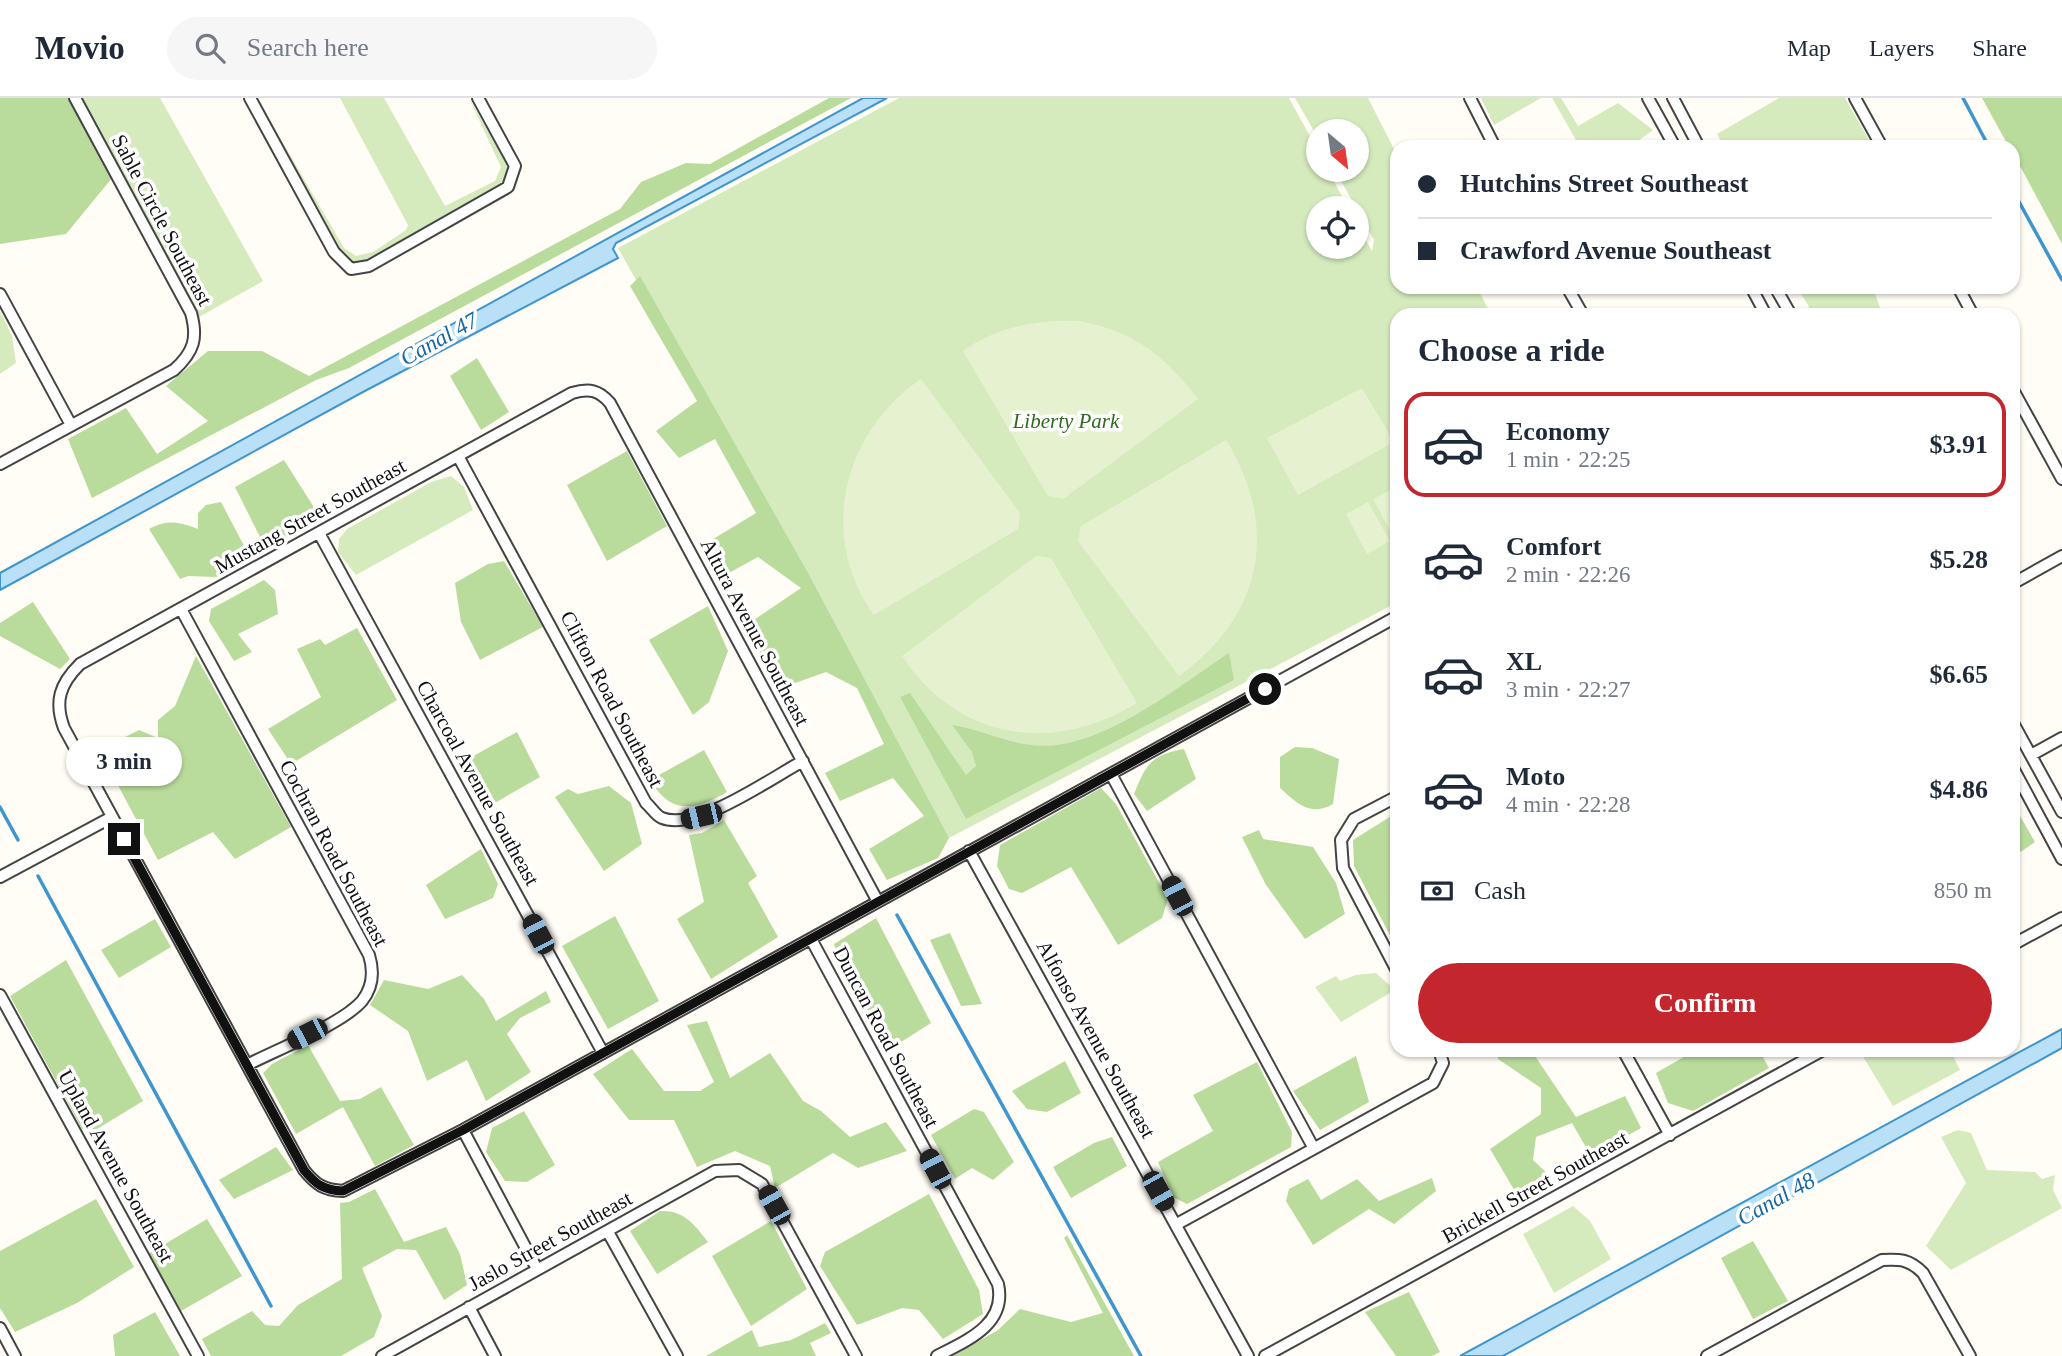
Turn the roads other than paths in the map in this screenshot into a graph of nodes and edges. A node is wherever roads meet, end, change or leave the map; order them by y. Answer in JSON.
{"nodes":[{"id":1,"x":75,"y":98,"type":"edge"},
{"id":2,"x":250,"y":98,"type":"edge"},
{"id":3,"x":478,"y":98,"type":"edge"},
{"id":4,"x":1470,"y":98,"type":"edge"},
{"id":5,"x":1648,"y":98,"type":"edge"},
{"id":6,"x":1673,"y":98,"type":"edge"},
{"id":7,"x":1855,"y":98,"type":"edge"},
{"id":8,"x":1491,"y":140,"type":"edge"},
{"id":9,"x":1671,"y":140,"type":"edge"},
{"id":10,"x":1695,"y":140,"type":"edge"},
{"id":11,"x":1878,"y":140,"type":"edge"},
{"id":12,"x":0,"y":294,"type":"edge"},
{"id":13,"x":592,"y":390,"type":"joint"},
{"id":14,"x":2020,"y":403,"type":"edge"},
{"id":15,"x":71,"y":425,"type":"junction"},
{"id":16,"x":458,"y":456,"type":"junction"},
{"id":17,"x":0,"y":464,"type":"edge"},
{"id":18,"x":2062,"y":479,"type":"edge"},
{"id":19,"x":319,"y":533,"type":"junction"},
{"id":20,"x":2062,"y":556,"type":"edge"},
{"id":21,"x":2020,"y":580,"type":"edge"},
{"id":22,"x":181,"y":609,"type":"junction"},
{"id":23,"x":1390,"y":620,"type":"edge"},
{"id":24,"x":2020,"y":735,"type":"edge"},
{"id":25,"x":2062,"y":738,"type":"edge"},
{"id":26,"x":2031,"y":755,"type":"junction"},
{"id":27,"x":803,"y":761,"type":"junction"},
{"id":28,"x":1111,"y":774,"type":"junction"},
{"id":29,"x":2020,"y":781,"type":"edge"},
{"id":30,"x":1390,"y":800,"type":"edge"},
{"id":31,"x":2062,"y":813,"type":"edge"},
{"id":32,"x":112,"y":817,"type":"junction"},
{"id":33,"x":969,"y":851,"type":"junction"},
{"id":34,"x":2062,"y":859,"type":"edge"},
{"id":35,"x":0,"y":877,"type":"edge"},
{"id":36,"x":877,"y":900,"type":"junction"},
{"id":37,"x":2062,"y":918,"type":"edge"},
{"id":38,"x":811,"y":939,"type":"junction"},
{"id":39,"x":2020,"y":941,"type":"edge"},
{"id":40,"x":1390,"y":958,"type":"edge"},
{"id":41,"x":0,"y":995,"type":"edge"},
{"id":42,"x":602,"y":1051,"type":"junction"},
{"id":43,"x":1441,"y":1057,"type":"edge"},
{"id":44,"x":1627,"y":1057,"type":"edge"},
{"id":45,"x":1810,"y":1057,"type":"edge"},
{"id":46,"x":247,"y":1065,"type":"junction"},
{"id":47,"x":463,"y":1130,"type":"junction"},
{"id":48,"x":1670,"y":1135,"type":"junction"},
{"id":49,"x":1313,"y":1147,"type":"junction"},
{"id":50,"x":1177,"y":1224,"type":"junction"},
{"id":51,"x":608,"y":1232,"type":"junction"},
{"id":52,"x":537,"y":1269,"type":"junction"},
{"id":53,"x":469,"y":1307,"type":"junction"},
{"id":54,"x":0,"y":1328,"type":"edge"},
{"id":55,"x":15,"y":1356,"type":"edge"},
{"id":56,"x":198,"y":1356,"type":"edge"},
{"id":57,"x":382,"y":1356,"type":"edge"},
{"id":58,"x":495,"y":1356,"type":"edge"},
{"id":59,"x":677,"y":1356,"type":"edge"},
{"id":60,"x":856,"y":1356,"type":"edge"},
{"id":61,"x":937,"y":1356,"type":"edge"},
{"id":62,"x":1248,"y":1356,"type":"edge"},
{"id":63,"x":1265,"y":1356,"type":"edge"},
{"id":64,"x":1707,"y":1356,"type":"edge"},
{"id":65,"x":1970,"y":1356,"type":"edge"}],
"edges":[{"from":1,"to":15,"type":"street","name":"Sable Circle Southeast"},
{"from":2,"to":3,"type":"street"},
{"from":4,"to":8,"type":"street"},
{"from":5,"to":9,"type":"street"},
{"from":6,"to":10,"type":"street"},
{"from":7,"to":11,"type":"street"},
{"from":12,"to":15,"type":"street"},
{"from":13,"to":16,"type":"street","name":"Mustang Street Southeast"},
{"from":13,"to":27,"type":"street","name":"Altura Avenue Southeast"},
{"from":14,"to":18,"type":"street"},
{"from":15,"to":17,"type":"street","name":"Sable Circle Southeast"},
{"from":16,"to":19,"type":"street","name":"Mustang Street Southeast"},
{"from":16,"to":27,"type":"street","name":"Clifton Road Southeast"},
{"from":19,"to":22,"type":"street","name":"Mustang Street Southeast"},
{"from":19,"to":42,"type":"street","name":"Charcoal Avenue Southeast"},
{"from":20,"to":21,"type":"street"},
{"from":22,"to":32,"type":"street","name":"Mustang Street Southeast"},
{"from":22,"to":46,"type":"street","name":"Cochran Road Southeast"},
{"from":23,"to":28,"type":"street"},
{"from":24,"to":26,"type":"street"},
{"from":25,"to":26,"type":"street"},
{"from":26,"to":31,"type":"street"},
{"from":27,"to":36,"type":"street","name":"Altura Avenue Southeast"},
{"from":28,"to":33,"type":"street"},
{"from":28,"to":49,"type":"street"},
{"from":29,"to":34,"type":"street"},
{"from":30,"to":40,"type":"street"},
{"from":32,"to":35,"type":"street"},
{"from":32,"to":46,"type":"street"},
{"from":33,"to":36,"type":"street"},
{"from":33,"to":50,"type":"street","name":"Alfonso Avenue Southeast"},
{"from":36,"to":38,"type":"street"},
{"from":37,"to":39,"type":"street"},
{"from":38,"to":42,"type":"street"},
{"from":38,"to":61,"type":"street","name":"Duncan Road Southeast"},
{"from":41,"to":56,"type":"street","name":"Upland Avenue Southeast"},
{"from":42,"to":47,"type":"street"},
{"from":43,"to":49,"type":"street"},
{"from":44,"to":48,"type":"street"},
{"from":45,"to":48,"type":"street","name":"Brickell Street Southeast"},
{"from":46,"to":47,"type":"street"},
{"from":47,"to":52,"type":"street"},
{"from":48,"to":63,"type":"street","name":"Brickell Street Southeast"},
{"from":49,"to":50,"type":"street"},
{"from":50,"to":62,"type":"street","name":"Alfonso Avenue Southeast"},
{"from":51,"to":52,"type":"street","name":"Jaslo Street Southeast"},
{"from":51,"to":59,"type":"street"},
{"from":51,"to":60,"type":"street","name":"Jaslo Street Southeast"},
{"from":52,"to":53,"type":"street","name":"Jaslo Street Southeast"},
{"from":53,"to":57,"type":"street","name":"Jaslo Street Southeast"},
{"from":53,"to":58,"type":"street"},
{"from":54,"to":55,"type":"street"},
{"from":64,"to":65,"type":"street"}]}
